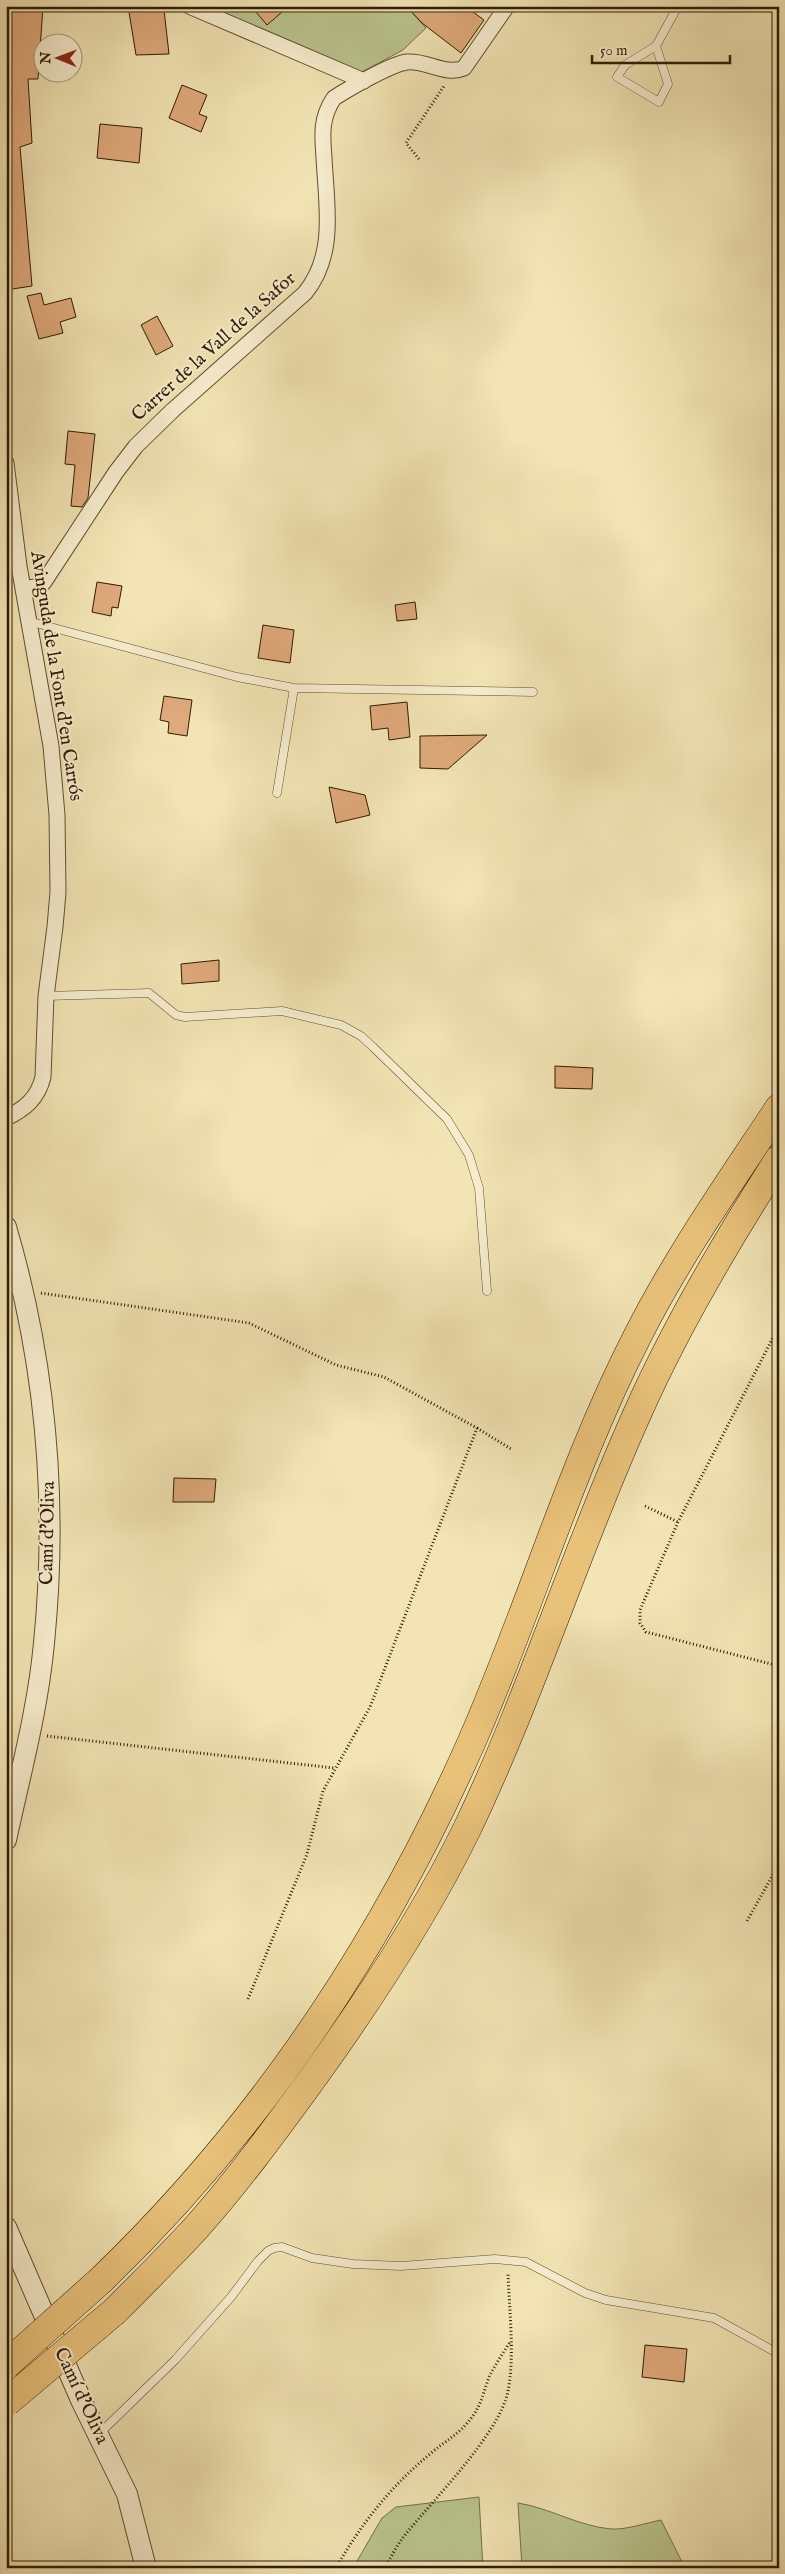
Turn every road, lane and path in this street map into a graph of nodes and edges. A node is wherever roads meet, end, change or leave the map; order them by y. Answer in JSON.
{"nodes":[{"id":1,"x":189,"y":6,"type":"edge"},
{"id":2,"x":678,"y":6,"type":"edge"},
{"id":3,"x":503,"y":8,"type":"edge"},
{"id":4,"x":656,"y":46,"type":"junction"},
{"id":5,"x":454,"y":71,"type":"junction"},
{"id":6,"x":364,"y":81,"type":"junction"},
{"id":7,"x":419,"y":159,"type":"dead end"},
{"id":8,"x":6,"y":463,"type":"edge"},
{"id":9,"x":23,"y":589,"type":"junction"},
{"id":10,"x":28,"y":621,"type":"junction"},
{"id":11,"x":294,"y":688,"type":"junction"},
{"id":12,"x":533,"y":692,"type":"dead end"},
{"id":13,"x":277,"y":793,"type":"dead end"},
{"id":14,"x":46,"y":996,"type":"junction"},
{"id":15,"x":779,"y":1108,"type":"edge"},
{"id":16,"x":6,"y":1118,"type":"edge"},
{"id":17,"x":779,"y":1159,"type":"edge"},
{"id":18,"x":6,"y":1227,"type":"edge"},
{"id":19,"x":23,"y":1290,"type":"junction"},
{"id":20,"x":488,"y":1291,"type":"dead end"},
{"id":21,"x":779,"y":1326,"type":"edge"},
{"id":22,"x":477,"y":1428,"type":"junction"},
{"id":23,"x":511,"y":1449,"type":"dead end"},
{"id":24,"x":645,"y":1506,"type":"dead end"},
{"id":25,"x":678,"y":1522,"type":"junction"},
{"id":26,"x":779,"y":1666,"type":"edge"},
{"id":27,"x":29,"y":1734,"type":"junction"},
{"id":28,"x":334,"y":1768,"type":"junction"},
{"id":29,"x":6,"y":1840,"type":"edge"},
{"id":30,"x":779,"y":1864,"type":"edge"},
{"id":31,"x":747,"y":1920,"type":"dead end"},
{"id":32,"x":248,"y":1998,"type":"dead end"},
{"id":33,"x":6,"y":2227,"type":"edge"},
{"id":34,"x":508,"y":2260,"type":"junction"},
{"id":35,"x":510,"y":2342,"type":"junction"},
{"id":36,"x":779,"y":2354,"type":"edge"},
{"id":37,"x":6,"y":2365,"type":"edge"},
{"id":38,"x":7,"y":2402,"type":"edge"},
{"id":39,"x":98,"y":2434,"type":"junction"},
{"id":40,"x":146,"y":2568,"type":"edge"},
{"id":41,"x":336,"y":2568,"type":"edge"},
{"id":42,"x":385,"y":2568,"type":"edge"}],
"edges":[{"from":1,"to":6,"type":"street"},
{"from":2,"to":4,"type":"lane"},
{"from":3,"to":5,"type":"street"},
{"from":4,"to":4,"type":"lane"},
{"from":5,"to":6,"type":"street","name":"Carrer de la Vall de la Safor"},
{"from":5,"to":7,"type":"path"},
{"from":6,"to":9,"type":"street","name":"Carrer de la Vall de la Safor"},
{"from":8,"to":9,"type":"street","name":"Avinguda de la Font d'en Carrós"},
{"from":9,"to":10,"type":"street","name":"Avinguda de la Font d'en Carrós"},
{"from":10,"to":11,"type":"lane"},
{"from":10,"to":14,"type":"street","name":"Avinguda de la Font d'en Carrós"},
{"from":11,"to":12,"type":"lane"},
{"from":11,"to":13,"type":"lane"},
{"from":14,"to":16,"type":"street","name":"Avinguda de la Font d'en Carrós"},
{"from":14,"to":20,"type":"lane"},
{"from":15,"to":37,"type":"highway","bridge":true},
{"from":17,"to":38,"type":"highway","bridge":true},
{"from":18,"to":19,"type":"street","name":"Camí d’Oliva"},
{"from":19,"to":22,"type":"path"},
{"from":19,"to":27,"type":"street","name":"Camí d’Oliva"},
{"from":21,"to":25,"type":"path"},
{"from":22,"to":23,"type":"path"},
{"from":22,"to":28,"type":"path"},
{"from":24,"to":25,"type":"path"},
{"from":25,"to":26,"type":"path"},
{"from":27,"to":28,"type":"path"},
{"from":27,"to":29,"type":"street","name":"Camí d’Oliva"},
{"from":28,"to":32,"type":"path"},
{"from":30,"to":31,"type":"path"},
{"from":33,"to":39,"type":"street","name":"Camí d’Oliva"},
{"from":34,"to":35,"type":"path"},
{"from":34,"to":36,"type":"lane"},
{"from":34,"to":39,"type":"lane"},
{"from":35,"to":41,"type":"path"},
{"from":35,"to":42,"type":"path"},
{"from":39,"to":40,"type":"street","name":"Camí d’Oliva"}]}
